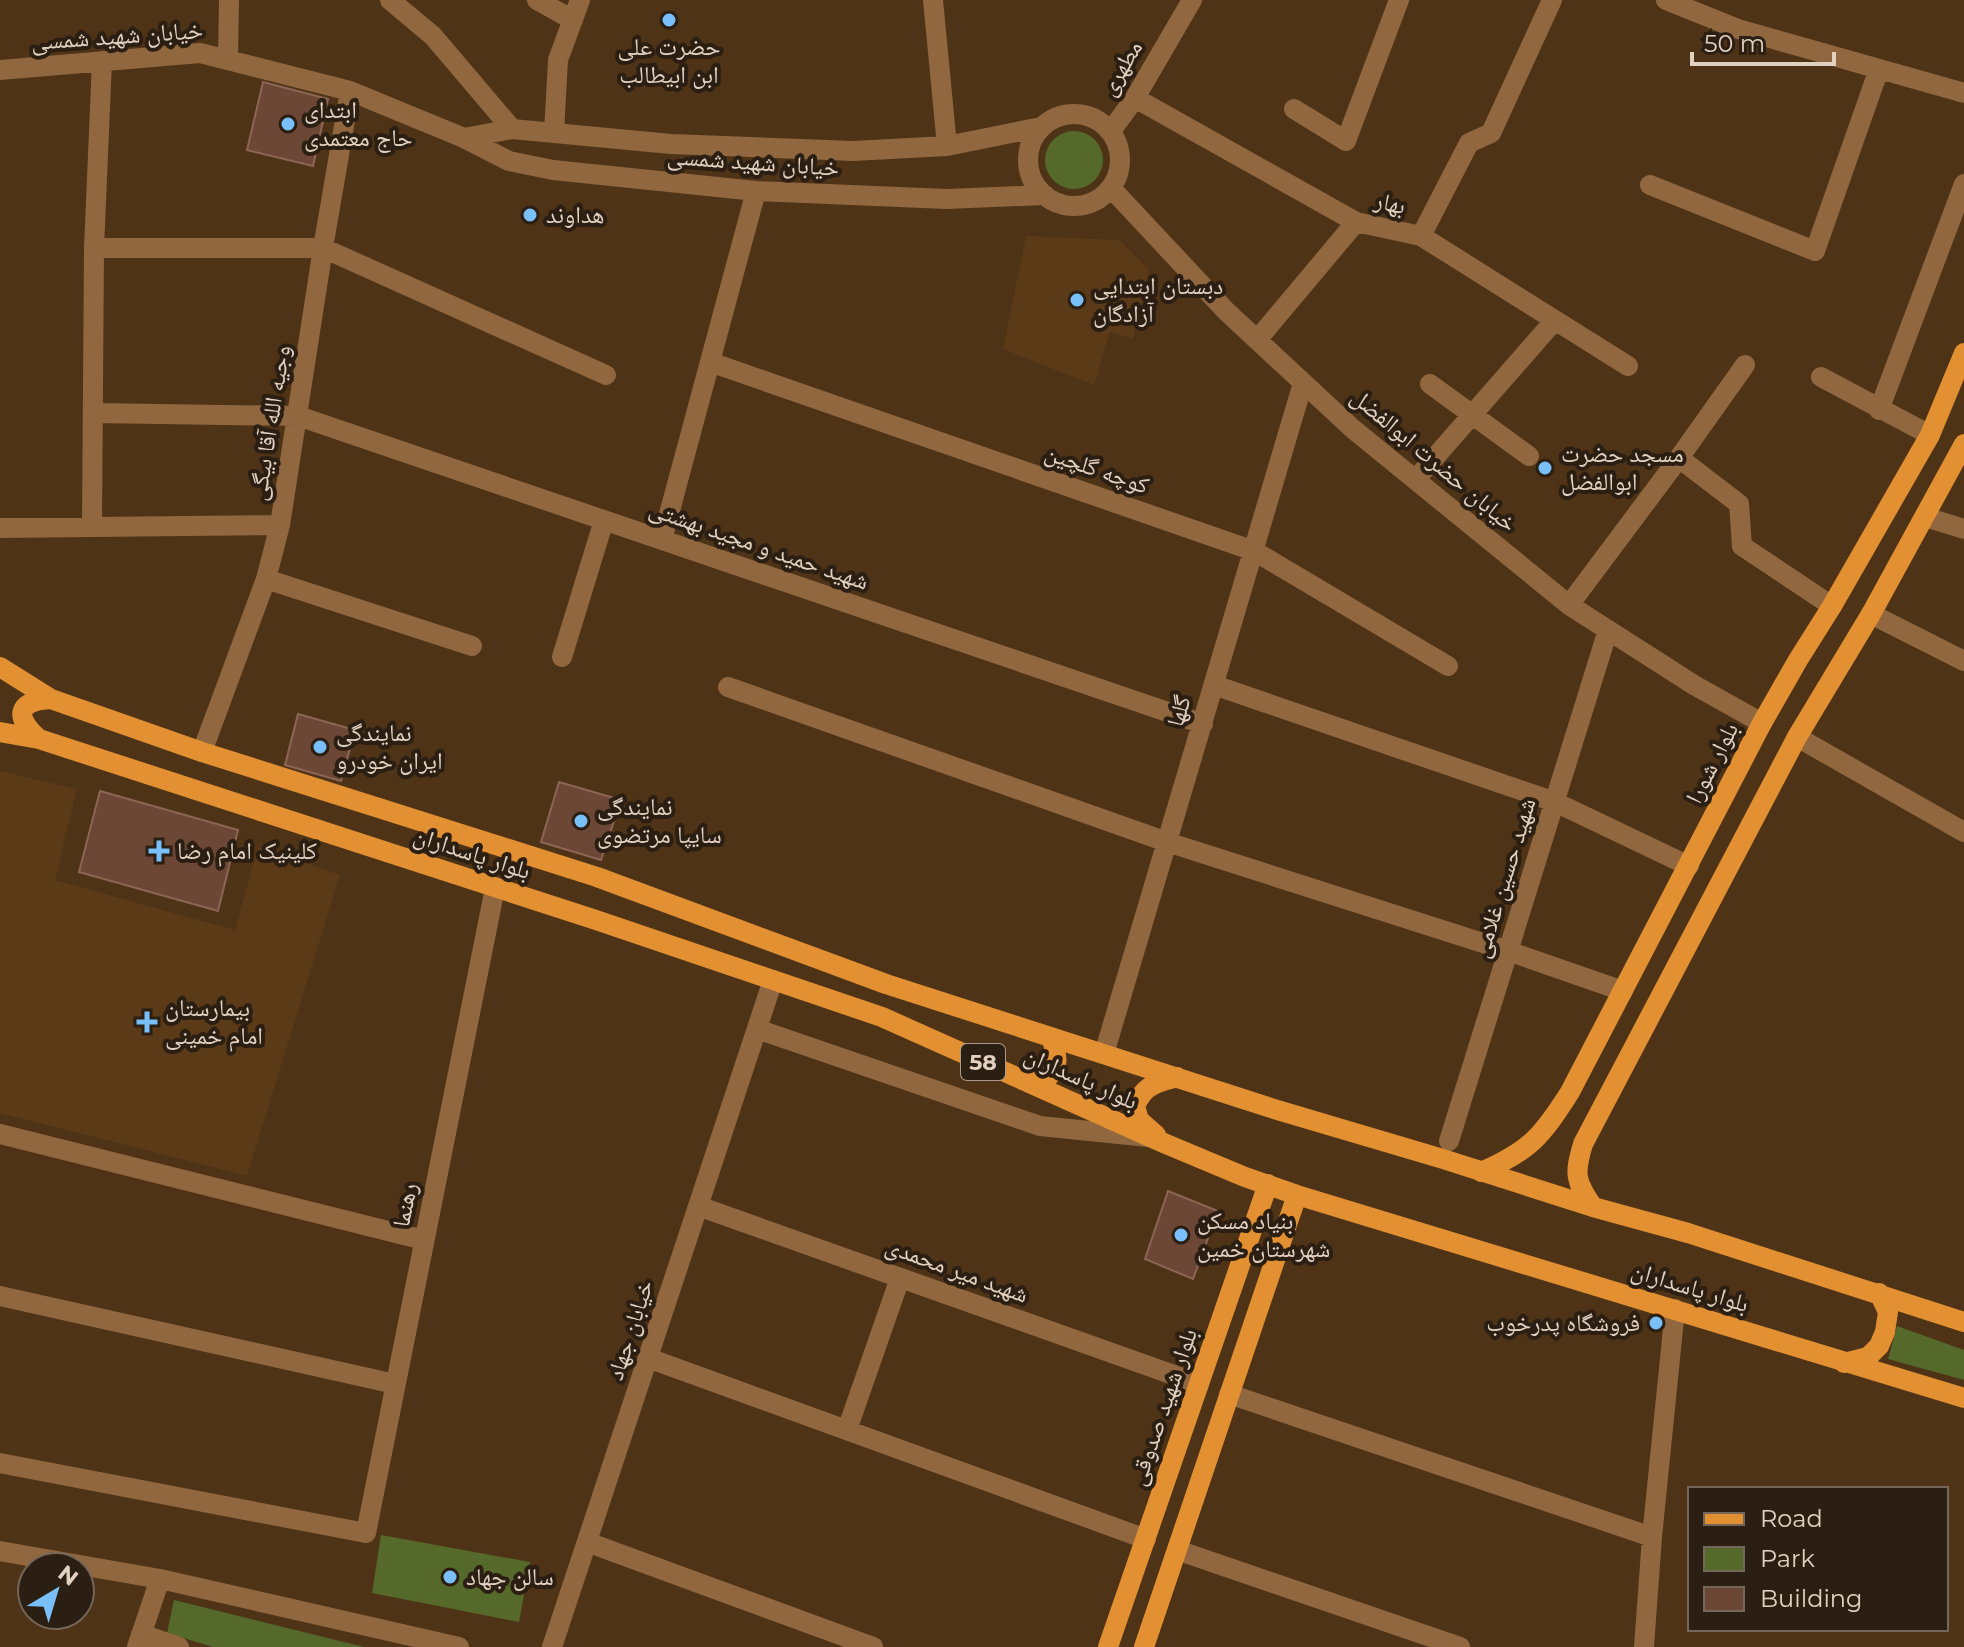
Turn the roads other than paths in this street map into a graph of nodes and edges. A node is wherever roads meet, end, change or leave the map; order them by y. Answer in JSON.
{"nodes":[{"id":1,"x":229,"y":0,"type":"edge"},
{"id":2,"x":390,"y":0,"type":"edge"},
{"id":3,"x":537,"y":0,"type":"edge"},
{"id":4,"x":933,"y":0,"type":"edge"},
{"id":5,"x":1174,"y":0,"type":"edge"},
{"id":6,"x":1192,"y":0,"type":"edge"},
{"id":7,"x":1399,"y":0,"type":"edge"},
{"id":8,"x":1552,"y":0,"type":"edge"},
{"id":9,"x":1666,"y":0,"type":"edge"},
{"id":10,"x":576,"y":10,"type":"edge"},
{"id":11,"x":1174,"y":30,"type":"junction"},
{"id":12,"x":228,"y":58,"type":"junction"},
{"id":13,"x":102,"y":61,"type":"junction"},
{"id":14,"x":1879,"y":69,"type":"junction"},
{"id":15,"x":0,"y":70,"type":"edge"},
{"id":16,"x":350,"y":91,"type":"junction"},
{"id":17,"x":1964,"y":93,"type":"edge"},
{"id":18,"x":1135,"y":98,"type":"junction"},
{"id":19,"x":1294,"y":109,"type":"dead end"},
{"id":20,"x":1041,"y":127,"type":"junction"},
{"id":21,"x":512,"y":129,"type":"junction"},
{"id":22,"x":1111,"y":131,"type":"junction"},
{"id":23,"x":554,"y":133,"type":"junction"},
{"id":24,"x":464,"y":138,"type":"junction"},
{"id":25,"x":947,"y":146,"type":"junction"},
{"id":26,"x":1964,"y":184,"type":"edge"},
{"id":27,"x":1650,"y":185,"type":"dead end"},
{"id":28,"x":1111,"y":188,"type":"junction"},
{"id":29,"x":756,"y":191,"type":"junction"},
{"id":30,"x":1045,"y":195,"type":"junction"},
{"id":31,"x":1356,"y":222,"type":"junction"},
{"id":32,"x":1421,"y":236,"type":"junction"},
{"id":33,"x":94,"y":248,"type":"junction"},
{"id":34,"x":323,"y":248,"type":"junction"},
{"id":35,"x":1555,"y":320,"type":"junction"},
{"id":36,"x":1257,"y":340,"type":"junction"},
{"id":37,"x":1964,"y":353,"type":"edge"},
{"id":38,"x":710,"y":362,"type":"junction"},
{"id":39,"x":1745,"y":365,"type":"dead end"},
{"id":40,"x":1628,"y":366,"type":"dead end"},
{"id":41,"x":606,"y":375,"type":"dead end"},
{"id":42,"x":1821,"y":377,"type":"dead end"},
{"id":43,"x":1303,"y":383,"type":"junction"},
{"id":44,"x":1430,"y":384,"type":"dead end"},
{"id":45,"x":1879,"y":410,"type":"junction"},
{"id":46,"x":93,"y":413,"type":"junction"},
{"id":47,"x":1472,"y":414,"type":"junction"},
{"id":48,"x":298,"y":416,"type":"junction"},
{"id":49,"x":1930,"y":435,"type":"junction"},
{"id":50,"x":1964,"y":444,"type":"edge"},
{"id":51,"x":1529,"y":456,"type":"dead end"},
{"id":52,"x":1679,"y":458,"type":"junction"},
{"id":53,"x":1416,"y":479,"type":"junction"},
{"id":54,"x":1925,"y":517,"type":"junction"},
{"id":55,"x":604,"y":520,"type":"junction"},
{"id":56,"x":280,"y":525,"type":"junction"},
{"id":57,"x":92,"y":526,"type":"junction"},
{"id":58,"x":0,"y":528,"type":"edge"},
{"id":59,"x":1964,"y":529,"type":"edge"},
{"id":60,"x":662,"y":540,"type":"junction"},
{"id":61,"x":1254,"y":551,"type":"junction"},
{"id":62,"x":266,"y":579,"type":"junction"},
{"id":63,"x":1569,"y":605,"type":"junction"},
{"id":64,"x":1832,"y":606,"type":"junction"},
{"id":65,"x":1871,"y":614,"type":"junction"},
{"id":66,"x":1608,"y":630,"type":"junction"},
{"id":67,"x":472,"y":646,"type":"dead end"},
{"id":68,"x":562,"y":657,"type":"dead end"},
{"id":69,"x":1964,"y":661,"type":"edge"},
{"id":70,"x":1448,"y":666,"type":"dead end"},
{"id":71,"x":0,"y":667,"type":"edge"},
{"id":72,"x":1214,"y":685,"type":"junction"},
{"id":73,"x":728,"y":687,"type":"dead end"},
{"id":74,"x":51,"y":699,"type":"junction"},
{"id":75,"x":1762,"y":723,"type":"junction"},
{"id":76,"x":1203,"y":724,"type":"junction"},
{"id":77,"x":0,"y":732,"type":"edge"},
{"id":78,"x":1797,"y":737,"type":"junction"},
{"id":79,"x":39,"y":739,"type":"junction"},
{"id":80,"x":202,"y":752,"type":"junction"},
{"id":81,"x":1555,"y":802,"type":"junction"},
{"id":82,"x":1964,"y":832,"type":"edge"},
{"id":83,"x":1167,"y":842,"type":"junction"},
{"id":84,"x":1689,"y":866,"type":"junction"},
{"id":85,"x":495,"y":888,"type":"junction"},
{"id":86,"x":1508,"y":951,"type":"junction"},
{"id":87,"x":773,"y":980,"type":"junction"},
{"id":88,"x":1623,"y":991,"type":"junction"},
{"id":89,"x":757,"y":1029,"type":"junction"},
{"id":90,"x":1051,"y":1037,"type":"junction"},
{"id":91,"x":1104,"y":1054,"type":"junction"},
{"id":92,"x":1177,"y":1077,"type":"junction"},
{"id":93,"x":1027,"y":1082,"type":"junction"},
{"id":94,"x":1570,"y":1092,"type":"junction"},
{"id":95,"x":1599,"y":1112,"type":"junction"},
{"id":96,"x":0,"y":1134,"type":"edge"},
{"id":97,"x":1159,"y":1141,"type":"junction"},
{"id":98,"x":1449,"y":1141,"type":"dead end"},
{"id":99,"x":1481,"y":1172,"type":"junction"},
{"id":100,"x":1268,"y":1184,"type":"junction"},
{"id":101,"x":1297,"y":1195,"type":"junction"},
{"id":102,"x":698,"y":1206,"type":"junction"},
{"id":103,"x":1593,"y":1207,"type":"junction"},
{"id":104,"x":424,"y":1240,"type":"junction"},
{"id":105,"x":900,"y":1278,"type":"junction"},
{"id":106,"x":1879,"y":1293,"type":"junction"},
{"id":107,"x":0,"y":1296,"type":"edge"},
{"id":108,"x":1675,"y":1309,"type":"junction"},
{"id":109,"x":1964,"y":1322,"type":"edge"},
{"id":110,"x":648,"y":1358,"type":"junction"},
{"id":111,"x":1844,"y":1363,"type":"junction"},
{"id":112,"x":395,"y":1384,"type":"junction"},
{"id":113,"x":1199,"y":1384,"type":"junction"},
{"id":114,"x":1229,"y":1394,"type":"junction"},
{"id":115,"x":1964,"y":1398,"type":"edge"},
{"id":116,"x":847,"y":1430,"type":"junction"},
{"id":117,"x":0,"y":1463,"type":"edge"},
{"id":118,"x":1652,"y":1537,"type":"junction"},
{"id":119,"x":1146,"y":1539,"type":"junction"},
{"id":120,"x":587,"y":1542,"type":"junction"},
{"id":121,"x":1177,"y":1550,"type":"junction"},
{"id":122,"x":0,"y":1551,"type":"edge"},
{"id":123,"x":160,"y":1579,"type":"junction"},
{"id":124,"x":139,"y":1641,"type":"edge"},
{"id":125,"x":179,"y":1647,"type":"edge"},
{"id":126,"x":459,"y":1647,"type":"edge"},
{"id":127,"x":552,"y":1647,"type":"edge"},
{"id":128,"x":873,"y":1647,"type":"edge"},
{"id":129,"x":1108,"y":1647,"type":"edge"},
{"id":130,"x":1144,"y":1647,"type":"edge"},
{"id":131,"x":1460,"y":1647,"type":"edge"},
{"id":132,"x":1644,"y":1647,"type":"edge"}],
"edges":[{"from":1,"to":12,"type":"street"},
{"from":2,"to":21,"type":"street"},
{"from":3,"to":10,"type":"street"},
{"from":4,"to":25,"type":"street"},
{"from":5,"to":11,"type":"street","name":"مطهری"},
{"from":6,"to":11,"type":"street","name":"مطهری"},
{"from":7,"to":19,"type":"street"},
{"from":8,"to":32,"type":"street"},
{"from":9,"to":14,"type":"street"},
{"from":10,"to":23,"type":"street"},
{"from":11,"to":18,"type":"street","name":"مطهری"},
{"from":12,"to":13,"type":"street","name":"خیابان شهید شمسی"},
{"from":12,"to":16,"type":"street","name":"خیابان شهید شمسی"},
{"from":13,"to":15,"type":"street","name":"خیابان شهید شمسی"},
{"from":13,"to":33,"type":"street"},
{"from":14,"to":17,"type":"street"},
{"from":14,"to":27,"type":"street"},
{"from":16,"to":24,"type":"street","name":"خیابان شهید شمسی"},
{"from":16,"to":34,"type":"street","name":"وجیه الله آقا بیگی"},
{"from":18,"to":22,"type":"street","name":"مطهری"},
{"from":18,"to":31,"type":"street","name":"بهار"},
{"from":20,"to":22,"type":"street"},
{"from":20,"to":25,"type":"street","name":"خیابان شهید شمسی"},
{"from":20,"to":30,"type":"street"},
{"from":21,"to":23,"type":"street","name":"خیابان شهید شمسی"},
{"from":21,"to":24,"type":"street","name":"خیابان شهید شمسی"},
{"from":22,"to":28,"type":"street"},
{"from":23,"to":25,"type":"street","name":"خیابان شهید شمسی"},
{"from":24,"to":29,"type":"street","name":"خیابان شهید شمسی"},
{"from":26,"to":45,"type":"street"},
{"from":28,"to":30,"type":"street"},
{"from":28,"to":36,"type":"street","name":"خیابان حضرت ابوالفضل"},
{"from":29,"to":30,"type":"street","name":"خیابان شهید شمسی"},
{"from":29,"to":38,"type":"street"},
{"from":31,"to":32,"type":"street","name":"بهار"},
{"from":31,"to":36,"type":"street"},
{"from":32,"to":35,"type":"street","name":"بهار"},
{"from":33,"to":34,"type":"street"},
{"from":33,"to":46,"type":"street"},
{"from":34,"to":41,"type":"street"},
{"from":34,"to":48,"type":"street","name":"وجیه الله آقا بیگی"},
{"from":35,"to":40,"type":"street","name":"بهار"},
{"from":35,"to":47,"type":"street"},
{"from":36,"to":43,"type":"street","name":"خیابان حضرت ابوالفضل"},
{"from":37,"to":49,"type":"main road","name":"بلوار شورا"},
{"from":38,"to":60,"type":"street"},
{"from":38,"to":61,"type":"street","name":"کوچه گلچین"},
{"from":39,"to":52,"type":"street"},
{"from":42,"to":45,"type":"street"},
{"from":43,"to":53,"type":"street","name":"خیابان حضرت ابوالفضل"},
{"from":43,"to":61,"type":"street","name":"گلها"},
{"from":44,"to":47,"type":"street"},
{"from":45,"to":49,"type":"street"},
{"from":46,"to":48,"type":"street","name":"شهید حمید و مجید بهشتی"},
{"from":46,"to":57,"type":"street"},
{"from":47,"to":51,"type":"street"},
{"from":47,"to":53,"type":"street"},
{"from":48,"to":55,"type":"street","name":"شهید حمید و مجید بهشتی"},
{"from":48,"to":56,"type":"street","name":"وجیه الله آقا بیگی"},
{"from":49,"to":64,"type":"main road","name":"بلوار شورا"},
{"from":50,"to":54,"type":"main road"},
{"from":52,"to":63,"type":"street"},
{"from":52,"to":64,"type":"street"},
{"from":53,"to":63,"type":"street","name":"خیابان حضرت ابوالفضل"},
{"from":54,"to":59,"type":"street"},
{"from":54,"to":65,"type":"main road"},
{"from":55,"to":60,"type":"street","name":"شهید حمید و مجید بهشتی"},
{"from":55,"to":68,"type":"street"},
{"from":56,"to":57,"type":"street"},
{"from":56,"to":62,"type":"street","name":"وجیه الله آقا بیگی"},
{"from":57,"to":58,"type":"street"},
{"from":60,"to":76,"type":"street","name":"شهید حمید و مجید بهشتی"},
{"from":61,"to":70,"type":"street","name":"کوچه گلچین"},
{"from":61,"to":72,"type":"street","name":"گلها"},
{"from":62,"to":67,"type":"street"},
{"from":62,"to":80,"type":"street","name":"وجیه الله آقا بیگی"},
{"from":63,"to":66,"type":"street","name":"خیابان حضرت ابوالفضل"},
{"from":64,"to":75,"type":"main road","name":"بلوار شورا"},
{"from":65,"to":69,"type":"street"},
{"from":65,"to":78,"type":"main road"},
{"from":66,"to":75,"type":"street","name":"خیابان حضرت ابوالفضل"},
{"from":66,"to":81,"type":"street","name":"شهید حسین غلامی"},
{"from":71,"to":74,"type":"main road","name":"بلوار پاسداران","number":"58"},
{"from":72,"to":76,"type":"street","name":"گلها"},
{"from":72,"to":81,"type":"street"},
{"from":73,"to":83,"type":"street"},
{"from":74,"to":79,"type":"main road"},
{"from":74,"to":80,"type":"main road","name":"بلوار پاسداران","number":"58"},
{"from":75,"to":84,"type":"main road","name":"بلوار شورا"},
{"from":76,"to":83,"type":"street","name":"گلها"},
{"from":77,"to":79,"type":"main road","name":"بلوار پاسداران","number":"58"},
{"from":78,"to":82,"type":"street"},
{"from":78,"to":95,"type":"main road"},
{"from":79,"to":85,"type":"main road","name":"بلوار پاسداران","number":"58"},
{"from":80,"to":90,"type":"main road","name":"بلوار پاسداران","number":"58"},
{"from":81,"to":84,"type":"street"},
{"from":81,"to":86,"type":"street","name":"شهید حسین غلامی"},
{"from":83,"to":86,"type":"street"},
{"from":83,"to":91,"type":"street","name":"گلها"},
{"from":84,"to":88,"type":"main road","name":"بلوار شورا"},
{"from":85,"to":87,"type":"main road","name":"بلوار پاسداران","number":"58"},
{"from":85,"to":104,"type":"street","name":"رهنما"},
{"from":86,"to":88,"type":"street"},
{"from":86,"to":98,"type":"street","name":"شهید حسین غلامی"},
{"from":87,"to":89,"type":"street","name":"خیابان جهاد"},
{"from":87,"to":93,"type":"main road","name":"بلوار پاسداران","number":"58"},
{"from":88,"to":94,"type":"main road","name":"بلوار شورا"},
{"from":89,"to":97,"type":"street"},
{"from":89,"to":102,"type":"street","name":"خیابان جهاد"},
{"from":90,"to":91,"type":"main road","name":"بلوار پاسداران","number":"58"},
{"from":90,"to":93,"type":"main road"},
{"from":91,"to":92,"type":"main road","name":"بلوار پاسداران","number":"58"},
{"from":92,"to":97,"type":"main road"},
{"from":92,"to":99,"type":"main road","name":"بلوار پاسداران","number":"58"},
{"from":93,"to":97,"type":"main road","name":"بلوار پاسداران","number":"58"},
{"from":94,"to":95,"type":"main road"},
{"from":94,"to":99,"type":"main road","name":"بلوار شورا"},
{"from":95,"to":103,"type":"main road"},
{"from":96,"to":104,"type":"street"},
{"from":97,"to":100,"type":"main road","name":"بلوار پاسداران","number":"58"},
{"from":99,"to":103,"type":"main road","name":"بلوار پاسداران","number":"58"},
{"from":100,"to":101,"type":"main road","name":"بلوار پاسداران","number":"58"},
{"from":100,"to":113,"type":"main road","name":"بلوار شهید صدوقی"},
{"from":101,"to":108,"type":"main road","name":"بلوار پاسداران","number":"58"},
{"from":101,"to":114,"type":"main road"},
{"from":102,"to":105,"type":"street","name":"شهید میر محمدی"},
{"from":102,"to":110,"type":"street","name":"خیابان جهاد"},
{"from":103,"to":106,"type":"main road","name":"بلوار پاسداران","number":"58"},
{"from":104,"to":112,"type":"street","name":"رهنما"},
{"from":105,"to":113,"type":"street","name":"شهید میر محمدی"},
{"from":105,"to":116,"type":"street"},
{"from":106,"to":109,"type":"main road","name":"بلوار پاسداران","number":"58"},
{"from":106,"to":111,"type":"main road"},
{"from":107,"to":112,"type":"street"},
{"from":108,"to":111,"type":"main road","name":"بلوار پاسداران","number":"58"},
{"from":108,"to":118,"type":"street"},
{"from":110,"to":116,"type":"street"},
{"from":110,"to":120,"type":"street","name":"خیابان جهاد"},
{"from":111,"to":115,"type":"main road","name":"بلوار پاسداران","number":"58"},
{"from":112,"to":117,"type":"street","name":"رهنما"},
{"from":113,"to":119,"type":"main road","name":"بلوار شهید صدوقی"},
{"from":114,"to":118,"type":"street"},
{"from":114,"to":121,"type":"main road"},
{"from":116,"to":119,"type":"street"},
{"from":118,"to":132,"type":"street"},
{"from":119,"to":129,"type":"main road","name":"بلوار شهید صدوقی"},
{"from":120,"to":127,"type":"street","name":"خیابان جهاد"},
{"from":120,"to":128,"type":"street"},
{"from":121,"to":130,"type":"main road"},
{"from":121,"to":131,"type":"street"},
{"from":122,"to":123,"type":"street"},
{"from":123,"to":124,"type":"street"},
{"from":123,"to":126,"type":"street"},
{"from":124,"to":125,"type":"street"}]}
